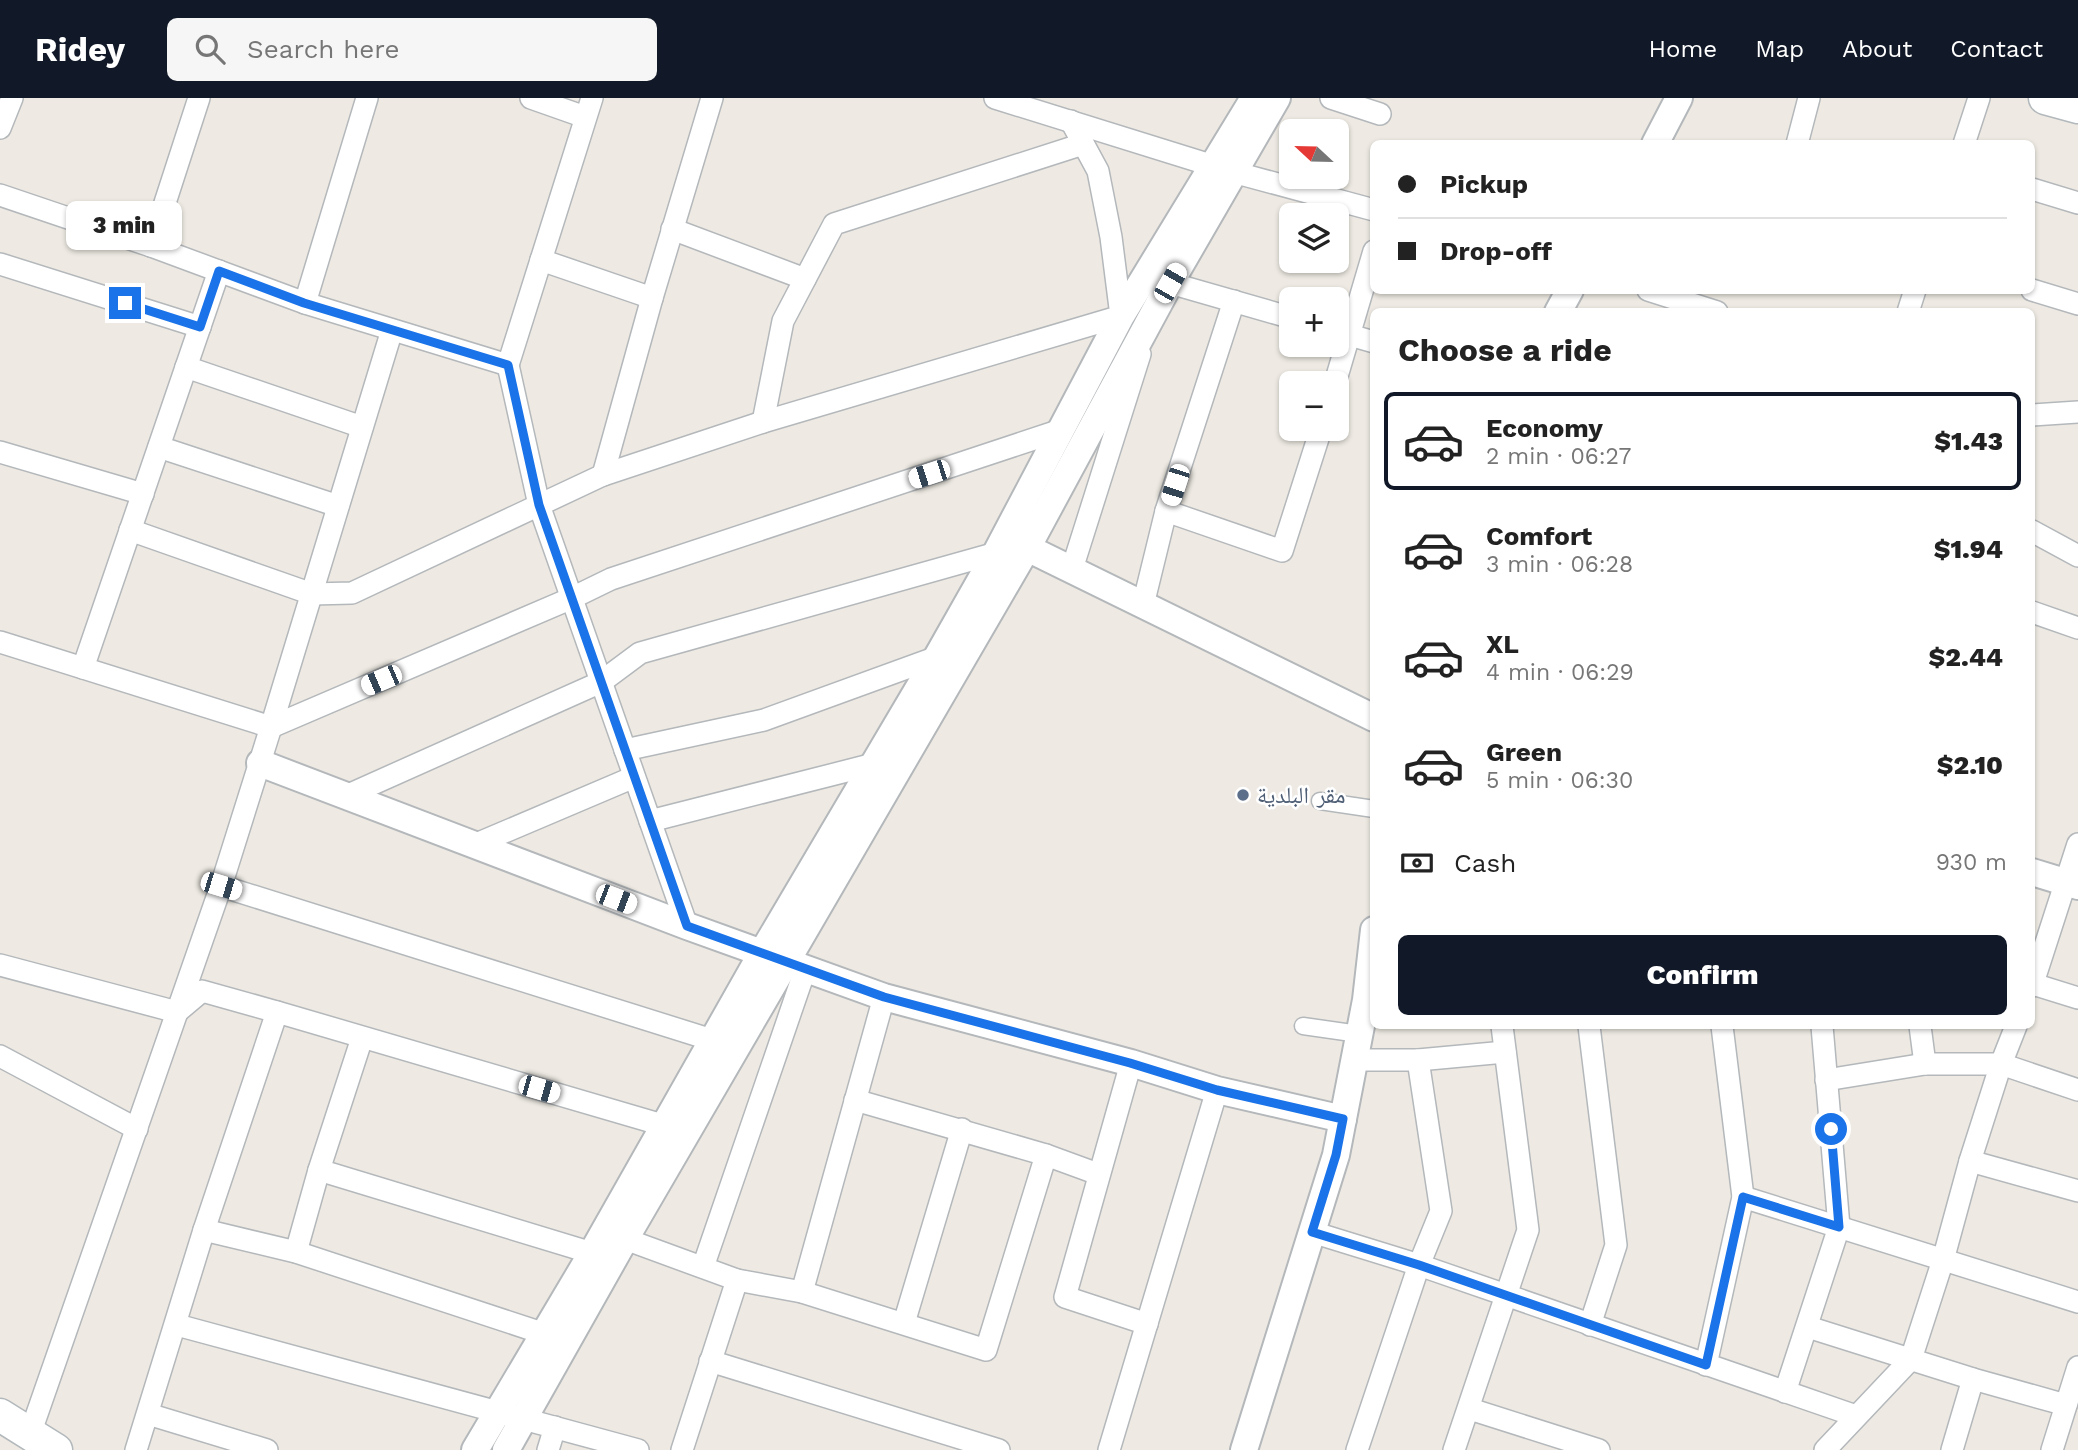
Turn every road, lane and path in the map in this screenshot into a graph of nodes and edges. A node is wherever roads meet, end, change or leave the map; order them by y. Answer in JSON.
{"nodes":[{"id":1,"x":12,"y":98,"type":"edge"},
{"id":2,"x":200,"y":98,"type":"edge"},
{"id":3,"x":367,"y":98,"type":"edge"},
{"id":4,"x":531,"y":98,"type":"edge"},
{"id":5,"x":712,"y":98,"type":"edge"},
{"id":6,"x":995,"y":98,"type":"edge"},
{"id":7,"x":1254,"y":98,"type":"edge"},
{"id":8,"x":1277,"y":98,"type":"edge"},
{"id":9,"x":1331,"y":98,"type":"edge"},
{"id":10,"x":1679,"y":98,"type":"edge"},
{"id":11,"x":1809,"y":98,"type":"edge"},
{"id":12,"x":1979,"y":98,"type":"edge"},
{"id":13,"x":2045,"y":98,"type":"edge"},
{"id":14,"x":2078,"y":107,"type":"edge"},
{"id":15,"x":588,"y":108,"type":"edge"},
{"id":16,"x":1380,"y":114,"type":"dead end"},
{"id":17,"x":1071,"y":121,"type":"junction"},
{"id":18,"x":0,"y":128,"type":"edge"},
{"id":19,"x":1657,"y":140,"type":"edge"},
{"id":20,"x":1798,"y":140,"type":"edge"},
{"id":21,"x":1965,"y":140,"type":"edge"},
{"id":22,"x":1083,"y":144,"type":"junction"},
{"id":23,"x":1223,"y":169,"type":"junction"},
{"id":24,"x":2035,"y":190,"type":"edge"},
{"id":25,"x":0,"y":195,"type":"edge"},
{"id":26,"x":2078,"y":203,"type":"edge"},
{"id":27,"x":1370,"y":209,"type":"edge"},
{"id":28,"x":672,"y":229,"type":"junction"},
{"id":29,"x":151,"y":246,"type":"junction"},
{"id":30,"x":541,"y":260,"type":"junction"},
{"id":31,"x":1370,"y":262,"type":"edge"},
{"id":32,"x":0,"y":264,"type":"edge"},
{"id":33,"x":219,"y":271,"type":"junction"},
{"id":34,"x":805,"y":279,"type":"junction"},
{"id":35,"x":1170,"y":283,"type":"junction"},
{"id":36,"x":2035,"y":291,"type":"edge"},
{"id":37,"x":1661,"y":294,"type":"edge"},
{"id":38,"x":652,"y":298,"type":"junction"},
{"id":39,"x":1234,"y":301,"type":"junction"},
{"id":40,"x":304,"y":303,"type":"junction"},
{"id":41,"x":2078,"y":304,"type":"edge"},
{"id":42,"x":1704,"y":308,"type":"edge"},
{"id":43,"x":1279,"y":314,"type":"edge"},
{"id":44,"x":1153,"y":315,"type":"junction"},
{"id":45,"x":1121,"y":316,"type":"junction"},
{"id":46,"x":1349,"y":320,"type":"edge"},
{"id":47,"x":200,"y":327,"type":"junction"},
{"id":48,"x":392,"y":330,"type":"junction"},
{"id":49,"x":1349,"y":335,"type":"edge"},
{"id":50,"x":1370,"y":341,"type":"edge"},
{"id":51,"x":508,"y":365,"type":"junction"},
{"id":52,"x":186,"y":367,"type":"junction"},
{"id":53,"x":2078,"y":412,"type":"edge"},
{"id":54,"x":2035,"y":415,"type":"edge"},
{"id":55,"x":763,"y":422,"type":"junction"},
{"id":56,"x":362,"y":427,"type":"junction"},
{"id":57,"x":1061,"y":430,"type":"junction"},
{"id":58,"x":1317,"y":441,"type":"edge"},
{"id":59,"x":159,"y":447,"type":"junction"},
{"id":60,"x":0,"y":452,"type":"edge"},
{"id":61,"x":603,"y":475,"type":"junction"},
{"id":62,"x":143,"y":494,"type":"junction"},
{"id":63,"x":539,"y":505,"type":"junction"},
{"id":64,"x":338,"y":506,"type":"junction"},
{"id":65,"x":1166,"y":511,"type":"junction"},
{"id":66,"x":130,"y":530,"type":"junction"},
{"id":67,"x":2035,"y":533,"type":"edge"},
{"id":68,"x":1009,"y":546,"type":"junction"},
{"id":69,"x":2078,"y":556,"type":"edge"},
{"id":70,"x":1072,"y":569,"type":"junction"},
{"id":71,"x":312,"y":594,"type":"junction"},
{"id":72,"x":572,"y":598,"type":"junction"},
{"id":73,"x":1143,"y":605,"type":"junction"},
{"id":74,"x":2035,"y":613,"type":"edge"},
{"id":75,"x":2078,"y":628,"type":"edge"},
{"id":76,"x":0,"y":642,"type":"edge"},
{"id":77,"x":937,"y":657,"type":"junction"},
{"id":78,"x":83,"y":668,"type":"junction"},
{"id":79,"x":601,"y":682,"type":"junction"},
{"id":80,"x":1370,"y":716,"type":"edge"},
{"id":81,"x":271,"y":727,"type":"junction"},
{"id":82,"x":625,"y":750,"type":"junction"},
{"id":83,"x":260,"y":764,"type":"junction"},
{"id":84,"x":873,"y":764,"type":"junction"},
{"id":85,"x":634,"y":777,"type":"junction"},
{"id":86,"x":346,"y":796,"type":"junction"},
{"id":87,"x":1320,"y":801,"type":"dead end"},
{"id":88,"x":1370,"y":808,"type":"edge"},
{"id":89,"x":650,"y":821,"type":"junction"},
{"id":90,"x":2078,"y":844,"type":"edge"},
{"id":91,"x":474,"y":845,"type":"junction"},
{"id":92,"x":2035,"y":873,"type":"edge"},
{"id":93,"x":2072,"y":884,"type":"edge"},
{"id":94,"x":221,"y":886,"type":"junction"},
{"id":95,"x":687,"y":926,"type":"junction"},
{"id":96,"x":784,"y":962,"type":"junction"},
{"id":97,"x":0,"y":965,"type":"edge"},
{"id":98,"x":1370,"y":965,"type":"edge"},
{"id":99,"x":2035,"y":977,"type":"edge"},
{"id":100,"x":2035,"y":986,"type":"edge"},
{"id":101,"x":884,"y":997,"type":"junction"},
{"id":102,"x":2078,"y":998,"type":"edge"},
{"id":103,"x":177,"y":1012,"type":"junction"},
{"id":104,"x":277,"y":1012,"type":"junction"},
{"id":105,"x":1303,"y":1026,"type":"dead end"},
{"id":106,"x":1502,"y":1029,"type":"edge"},
{"id":107,"x":1588,"y":1029,"type":"edge"},
{"id":108,"x":1721,"y":1029,"type":"edge"},
{"id":109,"x":1822,"y":1029,"type":"edge"},
{"id":110,"x":1920,"y":1029,"type":"edge"},
{"id":111,"x":2015,"y":1029,"type":"edge"},
{"id":112,"x":1359,"y":1034,"type":"junction"},
{"id":113,"x":362,"y":1038,"type":"junction"},
{"id":114,"x":712,"y":1040,"type":"junction"},
{"id":115,"x":1506,"y":1052,"type":"junction"},
{"id":116,"x":0,"y":1056,"type":"edge"},
{"id":117,"x":1354,"y":1060,"type":"junction"},
{"id":118,"x":1418,"y":1060,"type":"junction"},
{"id":119,"x":1130,"y":1063,"type":"junction"},
{"id":120,"x":1926,"y":1064,"type":"junction"},
{"id":121,"x":2001,"y":1064,"type":"junction"},
{"id":122,"x":1826,"y":1080,"type":"junction"},
{"id":123,"x":1217,"y":1090,"type":"junction"},
{"id":124,"x":2078,"y":1090,"type":"edge"},
{"id":125,"x":855,"y":1100,"type":"junction"},
{"id":126,"x":1343,"y":1119,"type":"junction"},
{"id":127,"x":666,"y":1126,"type":"junction"},
{"id":128,"x":137,"y":1129,"type":"junction"},
{"id":129,"x":962,"y":1129,"type":"junction"},
{"id":130,"x":1046,"y":1155,"type":"junction"},
{"id":131,"x":1970,"y":1161,"type":"junction"},
{"id":132,"x":319,"y":1170,"type":"junction"},
{"id":133,"x":1098,"y":1174,"type":"junction"},
{"id":134,"x":2078,"y":1191,"type":"edge"},
{"id":135,"x":1743,"y":1197,"type":"junction"},
{"id":136,"x":1839,"y":1227,"type":"junction"},
{"id":137,"x":204,"y":1230,"type":"junction"},
{"id":138,"x":1312,"y":1232,"type":"junction"},
{"id":139,"x":625,"y":1239,"type":"junction"},
{"id":140,"x":296,"y":1252,"type":"junction"},
{"id":141,"x":593,"y":1253,"type":"junction"},
{"id":142,"x":1943,"y":1260,"type":"junction"},
{"id":143,"x":1419,"y":1265,"type":"junction"},
{"id":144,"x":703,"y":1268,"type":"junction"},
{"id":145,"x":737,"y":1280,"type":"junction"},
{"id":146,"x":802,"y":1292,"type":"junction"},
{"id":147,"x":1507,"y":1296,"type":"junction"},
{"id":148,"x":2078,"y":1302,"type":"edge"},
{"id":149,"x":904,"y":1323,"type":"junction"},
{"id":150,"x":1147,"y":1324,"type":"junction"},
{"id":151,"x":177,"y":1325,"type":"junction"},
{"id":152,"x":1590,"y":1325,"type":"junction"},
{"id":153,"x":1808,"y":1327,"type":"junction"},
{"id":154,"x":545,"y":1334,"type":"junction"},
{"id":155,"x":1911,"y":1359,"type":"junction"},
{"id":156,"x":710,"y":1361,"type":"junction"},
{"id":157,"x":1706,"y":1365,"type":"junction"},
{"id":158,"x":2078,"y":1367,"type":"edge"},
{"id":159,"x":1973,"y":1379,"type":"junction"},
{"id":160,"x":1785,"y":1392,"type":"junction"},
{"id":161,"x":2066,"y":1405,"type":"junction"},
{"id":162,"x":1470,"y":1409,"type":"junction"},
{"id":163,"x":497,"y":1412,"type":"junction"},
{"id":164,"x":148,"y":1414,"type":"junction"},
{"id":165,"x":0,"y":1415,"type":"edge"},
{"id":166,"x":1856,"y":1416,"type":"junction"},
{"id":167,"x":524,"y":1419,"type":"junction"},
{"id":168,"x":555,"y":1427,"type":"junction"},
{"id":169,"x":43,"y":1442,"type":"edge"},
{"id":170,"x":136,"y":1450,"type":"edge"},
{"id":171,"x":267,"y":1450,"type":"edge"},
{"id":172,"x":475,"y":1450,"type":"edge"},
{"id":173,"x":506,"y":1450,"type":"edge"},
{"id":174,"x":548,"y":1450,"type":"edge"},
{"id":175,"x":638,"y":1450,"type":"edge"},
{"id":176,"x":682,"y":1450,"type":"edge"},
{"id":177,"x":999,"y":1450,"type":"edge"},
{"id":178,"x":1109,"y":1450,"type":"edge"},
{"id":179,"x":1244,"y":1450,"type":"edge"},
{"id":180,"x":1357,"y":1450,"type":"edge"},
{"id":181,"x":1454,"y":1450,"type":"edge"},
{"id":182,"x":1599,"y":1450,"type":"edge"},
{"id":183,"x":1825,"y":1450,"type":"edge"},
{"id":184,"x":1952,"y":1450,"type":"edge"},
{"id":185,"x":2052,"y":1450,"type":"edge"}],
"edges":[{"from":1,"to":18,"type":"street"},
{"from":2,"to":29,"type":"street"},
{"from":3,"to":40,"type":"street"},
{"from":4,"to":15,"type":"street"},
{"from":5,"to":28,"type":"street"},
{"from":6,"to":17,"type":"street"},
{"from":7,"to":23,"type":"street"},
{"from":8,"to":23,"type":"street"},
{"from":9,"to":16,"type":"street"},
{"from":10,"to":19,"type":"street"},
{"from":11,"to":20,"type":"street"},
{"from":12,"to":21,"type":"street"},
{"from":13,"to":14,"type":"main road"},
{"from":15,"to":30,"type":"street"},
{"from":17,"to":22,"type":"street"},
{"from":17,"to":23,"type":"street"},
{"from":22,"to":34,"type":"street"},
{"from":22,"to":45,"type":"street"},
{"from":23,"to":27,"type":"street"},
{"from":23,"to":35,"type":"street"},
{"from":23,"to":45,"type":"street"},
{"from":24,"to":26,"type":"street"},
{"from":25,"to":29,"type":"street"},
{"from":28,"to":34,"type":"street"},
{"from":28,"to":38,"type":"street"},
{"from":29,"to":33,"type":"street"},
{"from":30,"to":38,"type":"street"},
{"from":30,"to":51,"type":"street"},
{"from":31,"to":46,"type":"street"},
{"from":32,"to":47,"type":"street"},
{"from":33,"to":40,"type":"street"},
{"from":33,"to":47,"type":"street"},
{"from":34,"to":55,"type":"street"},
{"from":35,"to":39,"type":"street"},
{"from":35,"to":44,"type":"street"},
{"from":36,"to":41,"type":"street"},
{"from":37,"to":42,"type":"street"},
{"from":38,"to":61,"type":"street"},
{"from":39,"to":43,"type":"street"},
{"from":39,"to":65,"type":"street"},
{"from":40,"to":48,"type":"street"},
{"from":44,"to":68,"type":"street"},
{"from":44,"to":70,"type":"street"},
{"from":45,"to":55,"type":"street"},
{"from":45,"to":57,"type":"street"},
{"from":47,"to":52,"type":"street"},
{"from":48,"to":51,"type":"street"},
{"from":48,"to":56,"type":"street"},
{"from":49,"to":50,"type":"street"},
{"from":51,"to":63,"type":"street"},
{"from":52,"to":56,"type":"street"},
{"from":52,"to":59,"type":"street"},
{"from":53,"to":54,"type":"street"},
{"from":55,"to":61,"type":"street"},
{"from":56,"to":64,"type":"street"},
{"from":57,"to":68,"type":"street"},
{"from":57,"to":72,"type":"street"},
{"from":58,"to":65,"type":"street"},
{"from":59,"to":62,"type":"street"},
{"from":59,"to":64,"type":"street"},
{"from":60,"to":62,"type":"street"},
{"from":61,"to":63,"type":"street"},
{"from":62,"to":66,"type":"street"},
{"from":63,"to":71,"type":"street"},
{"from":63,"to":72,"type":"street"},
{"from":64,"to":71,"type":"street"},
{"from":65,"to":73,"type":"street"},
{"from":66,"to":71,"type":"street"},
{"from":66,"to":78,"type":"street"},
{"from":67,"to":69,"type":"street"},
{"from":68,"to":70,"type":"street"},
{"from":68,"to":77,"type":"street"},
{"from":68,"to":79,"type":"street"},
{"from":68,"to":96,"type":"street"},
{"from":70,"to":73,"type":"street"},
{"from":71,"to":81,"type":"street"},
{"from":72,"to":79,"type":"street"},
{"from":72,"to":81,"type":"street"},
{"from":73,"to":80,"type":"street"},
{"from":74,"to":75,"type":"street"},
{"from":76,"to":78,"type":"street"},
{"from":77,"to":82,"type":"street"},
{"from":77,"to":84,"type":"street"},
{"from":78,"to":81,"type":"street"},
{"from":79,"to":82,"type":"street"},
{"from":79,"to":86,"type":"street"},
{"from":81,"to":83,"type":"street"},
{"from":82,"to":85,"type":"street"},
{"from":83,"to":86,"type":"street"},
{"from":83,"to":94,"type":"street"},
{"from":84,"to":89,"type":"street"},
{"from":84,"to":96,"type":"street"},
{"from":85,"to":89,"type":"street"},
{"from":85,"to":91,"type":"street"},
{"from":86,"to":91,"type":"street"},
{"from":87,"to":88,"type":"street"},
{"from":89,"to":95,"type":"street"},
{"from":90,"to":93,"type":"street"},
{"from":91,"to":95,"type":"street"},
{"from":92,"to":93,"type":"street"},
{"from":93,"to":99,"type":"street"},
{"from":94,"to":103,"type":"street"},
{"from":94,"to":114,"type":"street"},
{"from":95,"to":96,"type":"street"},
{"from":96,"to":101,"type":"street"},
{"from":96,"to":114,"type":"street"},
{"from":96,"to":139,"type":"street"},
{"from":96,"to":144,"type":"street"},
{"from":97,"to":103,"type":"street"},
{"from":98,"to":112,"type":"street"},
{"from":100,"to":102,"type":"street"},
{"from":101,"to":119,"type":"street"},
{"from":101,"to":125,"type":"street"},
{"from":103,"to":104,"type":"street"},
{"from":103,"to":128,"type":"street"},
{"from":104,"to":113,"type":"street"},
{"from":104,"to":137,"type":"street"},
{"from":105,"to":112,"type":"street"},
{"from":106,"to":115,"type":"street"},
{"from":107,"to":152,"type":"street"},
{"from":108,"to":135,"type":"street"},
{"from":109,"to":122,"type":"street"},
{"from":110,"to":120,"type":"street"},
{"from":111,"to":121,"type":"street"},
{"from":112,"to":117,"type":"street"},
{"from":113,"to":127,"type":"street"},
{"from":113,"to":132,"type":"street"},
{"from":114,"to":127,"type":"street"},
{"from":115,"to":118,"type":"street"},
{"from":115,"to":147,"type":"street"},
{"from":116,"to":128,"type":"street"},
{"from":117,"to":118,"type":"street"},
{"from":117,"to":126,"type":"street"},
{"from":118,"to":143,"type":"street"},
{"from":119,"to":123,"type":"street"},
{"from":119,"to":133,"type":"street"},
{"from":120,"to":121,"type":"street"},
{"from":120,"to":122,"type":"street"},
{"from":121,"to":124,"type":"street"},
{"from":121,"to":131,"type":"street"},
{"from":122,"to":136,"type":"street"},
{"from":123,"to":126,"type":"street"},
{"from":123,"to":150,"type":"street"},
{"from":125,"to":129,"type":"street"},
{"from":125,"to":146,"type":"street"},
{"from":126,"to":138,"type":"street"},
{"from":127,"to":141,"type":"street"},
{"from":128,"to":169,"type":"street"},
{"from":129,"to":130,"type":"street"},
{"from":129,"to":149,"type":"street"},
{"from":130,"to":133,"type":"street"},
{"from":130,"to":149,"type":"street"},
{"from":131,"to":134,"type":"street"},
{"from":131,"to":142,"type":"street"},
{"from":132,"to":140,"type":"street"},
{"from":132,"to":141,"type":"street"},
{"from":133,"to":150,"type":"street"},
{"from":135,"to":136,"type":"street"},
{"from":135,"to":157,"type":"street"},
{"from":136,"to":142,"type":"street"},
{"from":136,"to":153,"type":"street"},
{"from":137,"to":140,"type":"street"},
{"from":137,"to":151,"type":"street"},
{"from":138,"to":143,"type":"street"},
{"from":138,"to":179,"type":"street"},
{"from":139,"to":144,"type":"street"},
{"from":139,"to":167,"type":"street"},
{"from":140,"to":154,"type":"street"},
{"from":141,"to":154,"type":"street"},
{"from":142,"to":148,"type":"street"},
{"from":142,"to":155,"type":"street"},
{"from":143,"to":147,"type":"street"},
{"from":143,"to":180,"type":"street"},
{"from":144,"to":145,"type":"street"},
{"from":145,"to":146,"type":"street"},
{"from":145,"to":156,"type":"street"},
{"from":146,"to":149,"type":"street"},
{"from":147,"to":152,"type":"street"},
{"from":147,"to":162,"type":"street"},
{"from":150,"to":178,"type":"street"},
{"from":151,"to":163,"type":"street"},
{"from":151,"to":164,"type":"street"},
{"from":152,"to":157,"type":"street"},
{"from":153,"to":155,"type":"street"},
{"from":153,"to":160,"type":"street"},
{"from":154,"to":163,"type":"street"},
{"from":155,"to":159,"type":"street"},
{"from":155,"to":166,"type":"street"},
{"from":156,"to":176,"type":"street"},
{"from":156,"to":177,"type":"street"},
{"from":157,"to":160,"type":"street"},
{"from":158,"to":161,"type":"street"},
{"from":159,"to":161,"type":"street"},
{"from":159,"to":184,"type":"street"},
{"from":160,"to":166,"type":"street"},
{"from":161,"to":185,"type":"street"},
{"from":162,"to":181,"type":"street"},
{"from":162,"to":182,"type":"street"},
{"from":163,"to":167,"type":"street"},
{"from":163,"to":172,"type":"street"},
{"from":164,"to":170,"type":"street"},
{"from":164,"to":171,"type":"street"},
{"from":165,"to":169,"type":"main road"},
{"from":166,"to":183,"type":"street"},
{"from":167,"to":168,"type":"street"},
{"from":167,"to":173,"type":"street"},
{"from":168,"to":174,"type":"street"},
{"from":168,"to":175,"type":"street"}]}
